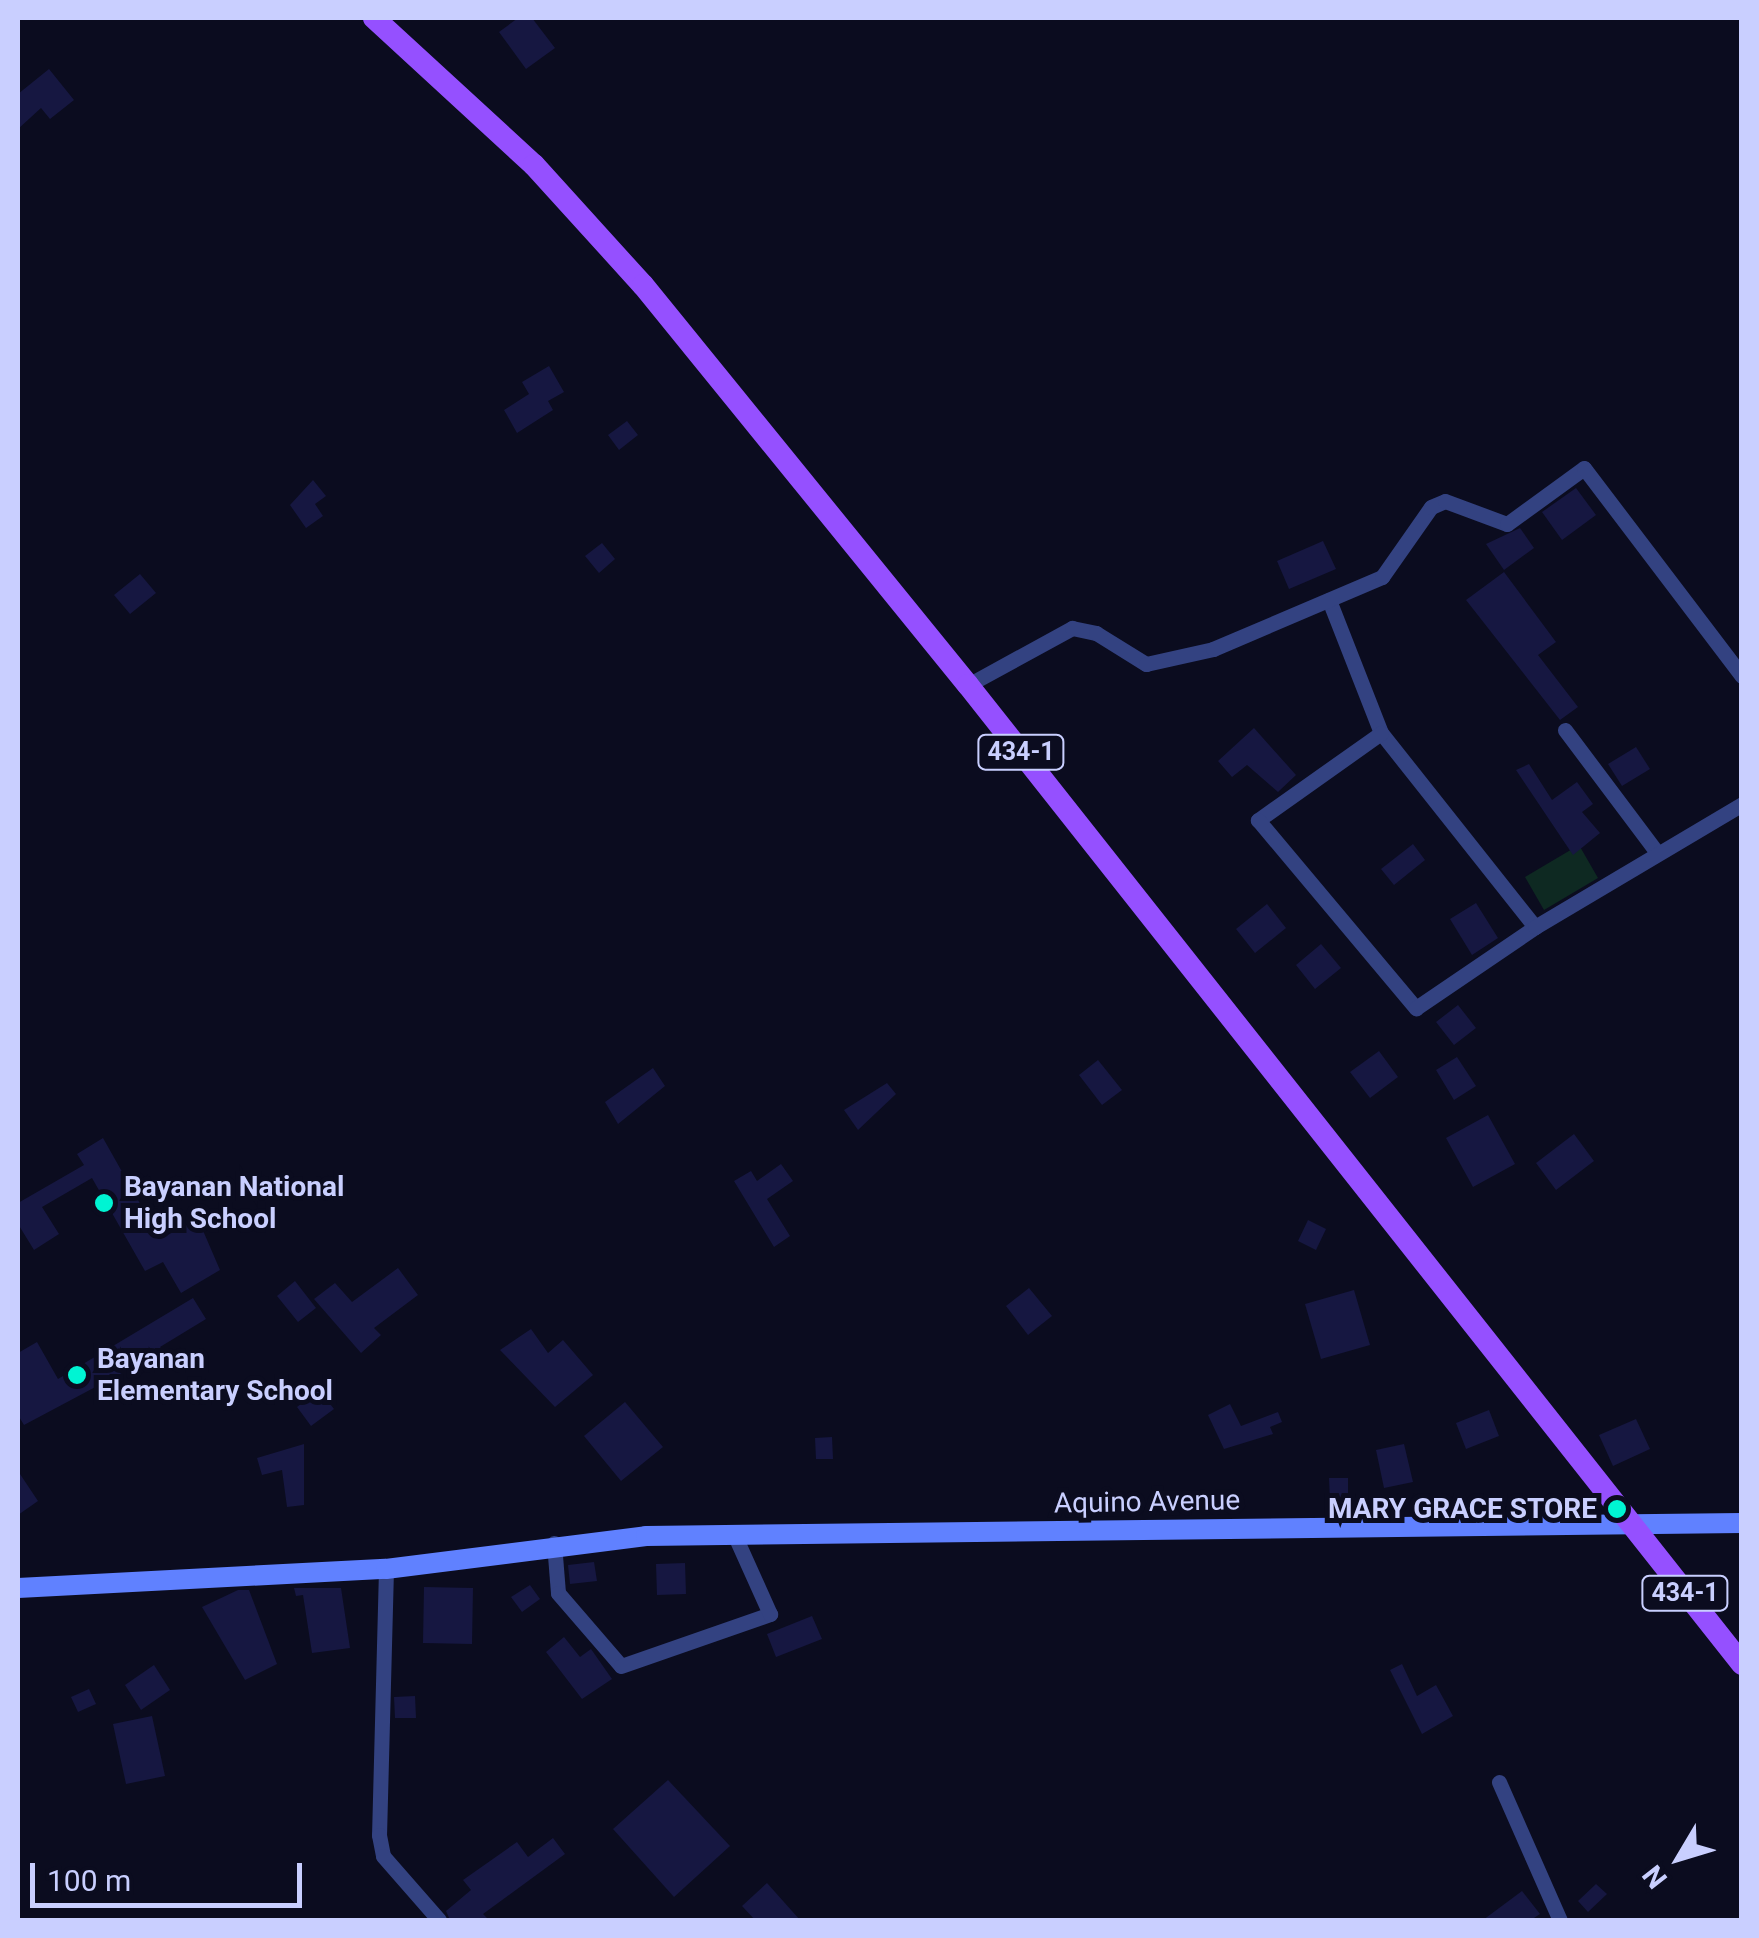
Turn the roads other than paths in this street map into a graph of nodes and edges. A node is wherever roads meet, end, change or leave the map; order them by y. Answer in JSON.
{"nodes":[{"id":1,"x":374,"y":18,"type":"edge"},
{"id":2,"x":1329,"y":600,"type":"junction"},
{"id":3,"x":1742,"y":676,"type":"edge"},
{"id":4,"x":968,"y":684,"type":"junction"},
{"id":5,"x":1566,"y":730,"type":"dead end"},
{"id":6,"x":1381,"y":733,"type":"junction"},
{"id":7,"x":1742,"y":804,"type":"edge"},
{"id":8,"x":1656,"y":852,"type":"junction"},
{"id":9,"x":1535,"y":926,"type":"junction"},
{"id":10,"x":1628,"y":1522,"type":"junction"},
{"id":11,"x":1742,"y":1523,"type":"edge"},
{"id":12,"x":735,"y":1536,"type":"junction"},
{"id":13,"x":554,"y":1542,"type":"junction"},
{"id":14,"x":386,"y":1569,"type":"junction"},
{"id":15,"x":18,"y":1588,"type":"edge"},
{"id":16,"x":1742,"y":1664,"type":"edge"},
{"id":17,"x":1499,"y":1782,"type":"dead end"},
{"id":18,"x":439,"y":1920,"type":"edge"},
{"id":19,"x":1560,"y":1920,"type":"edge"}],
"edges":[{"from":1,"to":4,"type":"main road","number":"434-1"},
{"from":2,"to":3,"type":"street"},
{"from":2,"to":4,"type":"street"},
{"from":2,"to":6,"type":"street"},
{"from":4,"to":10,"type":"main road","number":"434-1"},
{"from":5,"to":8,"type":"street"},
{"from":6,"to":9,"type":"street"},
{"from":6,"to":9,"type":"street"},
{"from":7,"to":8,"type":"street"},
{"from":8,"to":9,"type":"street"},
{"from":10,"to":11,"type":"street","name":"Aquino Avenue"},
{"from":10,"to":12,"type":"street","name":"Aquino Avenue"},
{"from":10,"to":16,"type":"main road","number":"434-1"},
{"from":12,"to":13,"type":"street","name":"Aquino Avenue"},
{"from":12,"to":13,"type":"street"},
{"from":13,"to":14,"type":"street","name":"Aquino Avenue"},
{"from":14,"to":15,"type":"street","name":"Aquino Avenue"},
{"from":14,"to":18,"type":"street"},
{"from":17,"to":19,"type":"street"}]}
